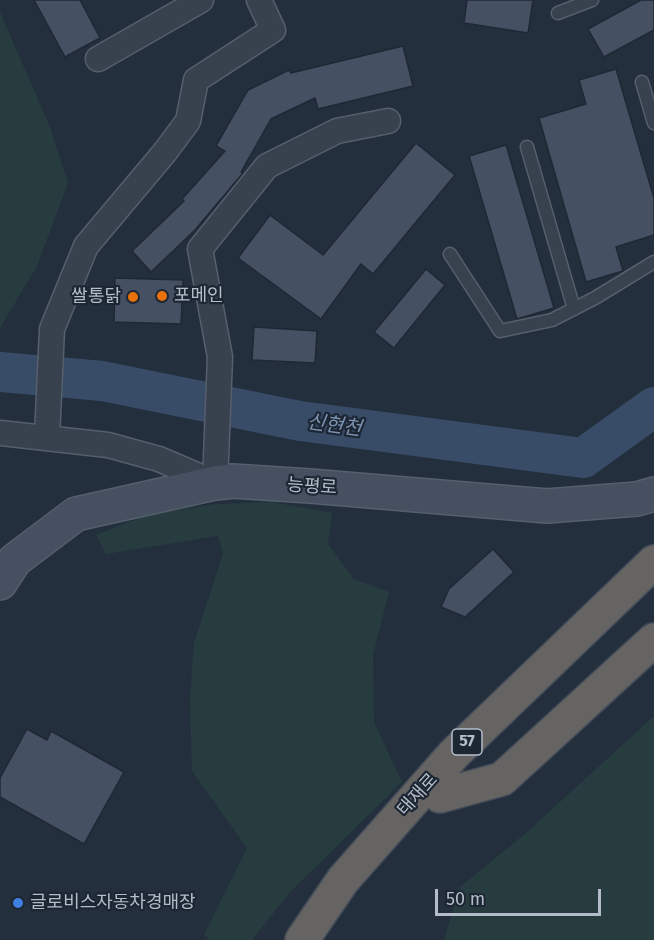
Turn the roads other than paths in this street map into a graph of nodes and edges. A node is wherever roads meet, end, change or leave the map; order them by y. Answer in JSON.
{"nodes":[{"id":1,"x":201,"y":0,"type":"edge"},
{"id":2,"x":260,"y":0,"type":"edge"},
{"id":3,"x":592,"y":0,"type":"edge"},
{"id":4,"x":558,"y":13,"type":"dead end"},
{"id":5,"x":98,"y":59,"type":"dead end"},
{"id":6,"x":642,"y":82,"type":"dead end"},
{"id":7,"x":388,"y":121,"type":"dead end"},
{"id":8,"x":654,"y":123,"type":"edge"},
{"id":9,"x":527,"y":147,"type":"dead end"},
{"id":10,"x":450,"y":254,"type":"dead end"},
{"id":11,"x":654,"y":262,"type":"edge"},
{"id":12,"x":574,"y":309,"type":"junction"},
{"id":13,"x":0,"y":433,"type":"edge"},
{"id":14,"x":47,"y":437,"type":"junction"},
{"id":15,"x":214,"y":483,"type":"junction"},
{"id":16,"x":654,"y":494,"type":"edge"},
{"id":17,"x":651,"y":575,"type":"edge"},
{"id":18,"x":0,"y":583,"type":"edge"},
{"id":19,"x":586,"y":609,"type":"dead end"},
{"id":20,"x":654,"y":640,"type":"edge"},
{"id":21,"x":490,"y":701,"type":"dead end"},
{"id":22,"x":433,"y":791,"type":"junction"},
{"id":23,"x":302,"y":940,"type":"edge"},
{"id":24,"x":322,"y":940,"type":"edge"}],
"edges":[{"from":1,"to":5,"type":"street"},
{"from":2,"to":14,"type":"street"},
{"from":3,"to":4,"type":"lane"},
{"from":6,"to":8,"type":"lane"},
{"from":7,"to":15,"type":"street"},
{"from":9,"to":12,"type":"lane"},
{"from":10,"to":12,"type":"lane"},
{"from":11,"to":12,"type":"lane"},
{"from":13,"to":14,"type":"street"},
{"from":14,"to":15,"type":"street"},
{"from":15,"to":16,"type":"main road","name":"능평로"},
{"from":15,"to":18,"type":"main road","name":"능평로"},
{"from":17,"to":19,"type":"lane"},
{"from":17,"to":22,"type":"highway","name":"태재로","number":"57"},
{"from":20,"to":22,"type":"highway"},
{"from":21,"to":22,"type":"lane"},
{"from":22,"to":23,"type":"highway","name":"태재로","number":"57"},
{"from":22,"to":24,"type":"highway","name":"태재로","number":"57"}]}
